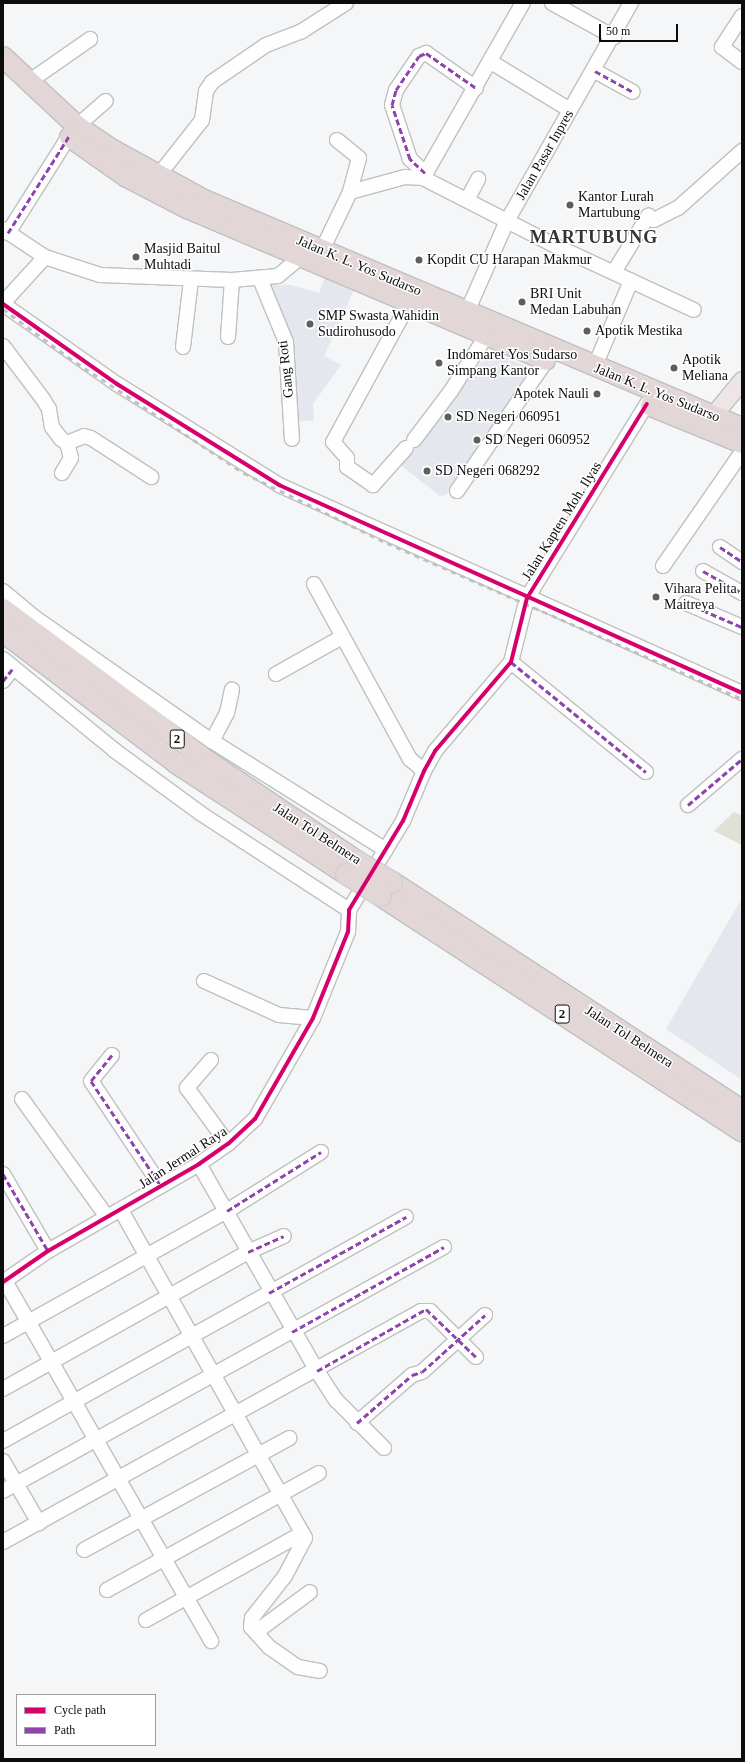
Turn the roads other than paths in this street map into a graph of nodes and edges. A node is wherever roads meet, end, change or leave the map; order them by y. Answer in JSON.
{"nodes":[{"id":1,"x":346,"y":3,"type":"edge"},
{"id":2,"x":523,"y":3,"type":"edge"},
{"id":3,"x":552,"y":3,"type":"edge"},
{"id":4,"x":631,"y":3,"type":"edge"},
{"id":5,"x":742,"y":16,"type":"edge"},
{"id":6,"x":614,"y":37,"type":"junction"},
{"id":7,"x":90,"y":39,"type":"dead end"},
{"id":8,"x":3,"y":57,"type":"edge"},
{"id":9,"x":491,"y":62,"type":"junction"},
{"id":10,"x":742,"y":62,"type":"edge"},
{"id":11,"x":594,"y":71,"type":"junction"},
{"id":12,"x":3,"y":76,"type":"edge"},
{"id":13,"x":28,"y":83,"type":"junction"},
{"id":14,"x":476,"y":88,"type":"junction"},
{"id":15,"x":633,"y":92,"type":"dead end"},
{"id":16,"x":106,"y":100,"type":"dead end"},
{"id":17,"x":570,"y":110,"type":"junction"},
{"id":18,"x":73,"y":131,"type":"junction"},
{"id":19,"x":336,"y":140,"type":"dead end"},
{"id":20,"x":742,"y":151,"type":"edge"},
{"id":21,"x":424,"y":176,"type":"junction"},
{"id":22,"x":478,"y":179,"type":"dead end"},
{"id":23,"x":154,"y":183,"type":"junction"},
{"id":24,"x":350,"y":192,"type":"junction"},
{"id":25,"x":466,"y":200,"type":"junction"},
{"id":26,"x":507,"y":221,"type":"junction"},
{"id":27,"x":6,"y":231,"type":"edge"},
{"id":28,"x":312,"y":253,"type":"junction"},
{"id":29,"x":45,"y":257,"type":"junction"},
{"id":30,"x":614,"y":272,"type":"junction"},
{"id":31,"x":260,"y":279,"type":"junction"},
{"id":32,"x":191,"y":280,"type":"junction"},
{"id":33,"x":232,"y":280,"type":"junction"},
{"id":34,"x":631,"y":281,"type":"junction"},
{"id":35,"x":412,"y":296,"type":"junction"},
{"id":36,"x":3,"y":304,"type":"edge"},
{"id":37,"x":694,"y":310,"type":"dead end"},
{"id":38,"x":467,"y":312,"type":"junction"},
{"id":39,"x":486,"y":336,"type":"junction"},
{"id":40,"x":228,"y":337,"type":"dead end"},
{"id":41,"x":3,"y":346,"type":"edge"},
{"id":42,"x":183,"y":347,"type":"dead end"},
{"id":43,"x":546,"y":361,"type":"junction"},
{"id":44,"x":586,"y":369,"type":"junction"},
{"id":45,"x":742,"y":380,"type":"edge"},
{"id":46,"x":648,"y":404,"type":"junction"},
{"id":47,"x":709,"y":421,"type":"junction"},
{"id":48,"x":742,"y":428,"type":"edge"},
{"id":49,"x":292,"y":439,"type":"dead end"},
{"id":50,"x":67,"y":442,"type":"junction"},
{"id":51,"x":742,"y":444,"type":"edge"},
{"id":52,"x":742,"y":452,"type":"edge"},
{"id":53,"x":62,"y":473,"type":"dead end"},
{"id":54,"x":151,"y":477,"type":"dead end"},
{"id":55,"x":457,"y":491,"type":"dead end"},
{"id":56,"x":720,"y":547,"type":"dead end"},
{"id":57,"x":742,"y":562,"type":"edge"},
{"id":58,"x":663,"y":566,"type":"dead end"},
{"id":59,"x":703,"y":570,"type":"dead end"},
{"id":60,"x":314,"y":584,"type":"dead end"},
{"id":61,"x":3,"y":591,"type":"edge"},
{"id":62,"x":742,"y":593,"type":"edge"},
{"id":63,"x":527,"y":598,"type":"junction"},
{"id":64,"x":686,"y":603,"type":"dead end"},
{"id":65,"x":3,"y":609,"type":"edge"},
{"id":66,"x":742,"y":627,"type":"edge"},
{"id":67,"x":3,"y":632,"type":"edge"},
{"id":68,"x":342,"y":637,"type":"junction"},
{"id":69,"x":511,"y":662,"type":"junction"},
{"id":70,"x":8,"y":663,"type":"edge"},
{"id":71,"x":276,"y":674,"type":"dead end"},
{"id":72,"x":3,"y":681,"type":"edge"},
{"id":73,"x":232,"y":690,"type":"dead end"},
{"id":74,"x":742,"y":693,"type":"edge"},
{"id":75,"x":212,"y":741,"type":"junction"},
{"id":76,"x":742,"y":759,"type":"edge"},
{"id":77,"x":424,"y":771,"type":"junction"},
{"id":78,"x":646,"y":772,"type":"dead end"},
{"id":79,"x":688,"y":805,"type":"dead end"},
{"id":80,"x":385,"y":853,"type":"junction"},
{"id":81,"x":352,"y":867,"type":"junction"},
{"id":82,"x":386,"y":889,"type":"junction"},
{"id":83,"x":349,"y":910,"type":"junction"},
{"id":84,"x":204,"y":981,"type":"dead end"},
{"id":85,"x":313,"y":1018,"type":"junction"},
{"id":86,"x":112,"y":1055,"type":"dead end"},
{"id":87,"x":211,"y":1060,"type":"dead end"},
{"id":88,"x":22,"y":1099,"type":"dead end"},
{"id":89,"x":742,"y":1110,"type":"edge"},
{"id":90,"x":742,"y":1131,"type":"edge"},
{"id":91,"x":228,"y":1144,"type":"junction"},
{"id":92,"x":321,"y":1152,"type":"dead end"},
{"id":93,"x":199,"y":1164,"type":"junction"},
{"id":94,"x":3,"y":1174,"type":"edge"},
{"id":95,"x":161,"y":1186,"type":"junction"},
{"id":96,"x":121,"y":1210,"type":"junction"},
{"id":97,"x":227,"y":1211,"type":"junction"},
{"id":98,"x":107,"y":1217,"type":"junction"},
{"id":99,"x":406,"y":1217,"type":"dead end"},
{"id":100,"x":284,"y":1236,"type":"dead end"},
{"id":101,"x":444,"y":1247,"type":"dead end"},
{"id":102,"x":48,"y":1251,"type":"junction"},
{"id":103,"x":248,"y":1252,"type":"junction"},
{"id":104,"x":146,"y":1256,"type":"junction"},
{"id":105,"x":4,"y":1281,"type":"edge"},
{"id":106,"x":269,"y":1293,"type":"junction"},
{"id":107,"x":169,"y":1296,"type":"junction"},
{"id":108,"x":485,"y":1315,"type":"dead end"},
{"id":109,"x":28,"y":1322,"type":"junction"},
{"id":110,"x":292,"y":1332,"type":"junction"},
{"id":111,"x":191,"y":1335,"type":"junction"},
{"id":112,"x":3,"y":1336,"type":"edge"},
{"id":113,"x":458,"y":1340,"type":"junction"},
{"id":114,"x":476,"y":1358,"type":"dead end"},
{"id":115,"x":51,"y":1362,"type":"junction"},
{"id":116,"x":316,"y":1371,"type":"junction"},
{"id":117,"x":214,"y":1375,"type":"junction"},
{"id":118,"x":3,"y":1389,"type":"edge"},
{"id":119,"x":74,"y":1401,"type":"junction"},
{"id":120,"x":236,"y":1415,"type":"junction"},
{"id":121,"x":357,"y":1423,"type":"junction"},
{"id":122,"x":290,"y":1438,"type":"dead end"},
{"id":123,"x":96,"y":1440,"type":"junction"},
{"id":124,"x":3,"y":1441,"type":"edge"},
{"id":125,"x":384,"y":1448,"type":"dead end"},
{"id":126,"x":259,"y":1455,"type":"junction"},
{"id":127,"x":3,"y":1461,"type":"edge"},
{"id":128,"x":319,"y":1473,"type":"dead end"},
{"id":129,"x":118,"y":1479,"type":"junction"},
{"id":130,"x":17,"y":1484,"type":"junction"},
{"id":131,"x":3,"y":1491,"type":"edge"},
{"id":132,"x":281,"y":1494,"type":"junction"},
{"id":133,"x":141,"y":1519,"type":"junction"},
{"id":134,"x":39,"y":1522,"type":"junction"},
{"id":135,"x":303,"y":1533,"type":"junction"},
{"id":136,"x":3,"y":1542,"type":"edge"},
{"id":137,"x":84,"y":1550,"type":"dead end"},
{"id":138,"x":164,"y":1559,"type":"junction"},
{"id":139,"x":107,"y":1590,"type":"dead end"},
{"id":140,"x":310,"y":1592,"type":"dead end"},
{"id":141,"x":186,"y":1598,"type":"junction"},
{"id":142,"x":146,"y":1620,"type":"dead end"},
{"id":143,"x":256,"y":1632,"type":"junction"},
{"id":144,"x":211,"y":1641,"type":"dead end"},
{"id":145,"x":320,"y":1671,"type":"dead end"}],
"edges":[{"from":1,"to":23,"type":"street"},
{"from":2,"to":9,"type":"street"},
{"from":3,"to":6,"type":"street"},
{"from":4,"to":6,"type":"street","name":"Jalan Pasar Inpres"},
{"from":5,"to":10,"type":"street"},
{"from":6,"to":11,"type":"street","name":"Jalan Pasar Inpres"},
{"from":7,"to":13,"type":"street"},
{"from":8,"to":13,"type":"highway","name":"Jalan K. L. Yos Sudarso"},
{"from":9,"to":14,"type":"street"},
{"from":9,"to":17,"type":"street"},
{"from":11,"to":15,"type":"street"},
{"from":11,"to":17,"type":"street","name":"Jalan Pasar Inpres"},
{"from":12,"to":18,"type":"highway","name":"Jalan K. L. Yos Sudarso"},
{"from":13,"to":18,"type":"highway","name":"Jalan K. L. Yos Sudarso"},
{"from":14,"to":21,"type":"street"},
{"from":14,"to":21,"type":"street"},
{"from":16,"to":18,"type":"street"},
{"from":17,"to":26,"type":"street","name":"Jalan Pasar Inpres"},
{"from":18,"to":23,"type":"highway","name":"Jalan K. L. Yos Sudarso"},
{"from":18,"to":27,"type":"street"},
{"from":19,"to":24,"type":"street"},
{"from":20,"to":30,"type":"street"},
{"from":21,"to":24,"type":"street"},
{"from":21,"to":25,"type":"street"},
{"from":22,"to":25,"type":"street"},
{"from":23,"to":28,"type":"highway","name":"Jalan K. L. Yos Sudarso"},
{"from":24,"to":28,"type":"street"},
{"from":25,"to":26,"type":"street"},
{"from":26,"to":30,"type":"street"},
{"from":26,"to":38,"type":"street","name":"Jalan Pasar Inpres"},
{"from":27,"to":29,"type":"street"},
{"from":28,"to":31,"type":"street"},
{"from":28,"to":35,"type":"highway","name":"Jalan K. L. Yos Sudarso"},
{"from":29,"to":32,"type":"street"},
{"from":29,"to":36,"type":"street"},
{"from":30,"to":34,"type":"street"},
{"from":31,"to":33,"type":"street"},
{"from":31,"to":49,"type":"street","name":"Gang Roti"},
{"from":32,"to":33,"type":"street"},
{"from":32,"to":42,"type":"street"},
{"from":33,"to":40,"type":"street"},
{"from":34,"to":37,"type":"street"},
{"from":34,"to":44,"type":"street"},
{"from":35,"to":38,"type":"highway","name":"Jalan K. L. Yos Sudarso"},
{"from":35,"to":39,"type":"highway","name":"Jalan K. L. Yos Sudarso"},
{"from":35,"to":39,"type":"street"},
{"from":36,"to":63,"type":"street"},
{"from":38,"to":44,"type":"highway","name":"Jalan K. L. Yos Sudarso"},
{"from":39,"to":43,"type":"highway","name":"Jalan K. L. Yos Sudarso"},
{"from":41,"to":50,"type":"street"},
{"from":43,"to":44,"type":"highway","name":"Jalan K. L. Yos Sudarso"},
{"from":43,"to":55,"type":"street"},
{"from":44,"to":46,"type":"highway","name":"Jalan K. L. Yos Sudarso"},
{"from":44,"to":47,"type":"highway","name":"Jalan K. L. Yos Sudarso"},
{"from":45,"to":47,"type":"main road"},
{"from":46,"to":47,"type":"highway","name":"Jalan K. L. Yos Sudarso"},
{"from":46,"to":63,"type":"street","name":"Jalan Kapten Moh. Ilyas"},
{"from":47,"to":48,"type":"highway","name":"Jalan K. L. Yos Sudarso"},
{"from":47,"to":51,"type":"highway","name":"Jalan K. L. Yos Sudarso"},
{"from":50,"to":53,"type":"street"},
{"from":50,"to":54,"type":"street"},
{"from":52,"to":58,"type":"street"},
{"from":56,"to":57,"type":"street"},
{"from":59,"to":62,"type":"street"},
{"from":60,"to":68,"type":"street"},
{"from":61,"to":75,"type":"street"},
{"from":63,"to":69,"type":"street","name":"Jalan Kapten Moh. Ilyas"},
{"from":63,"to":74,"type":"street"},
{"from":64,"to":66,"type":"street"},
{"from":65,"to":81,"type":"highway","name":"Jalan Tol Belmera","number":"2"},
{"from":67,"to":81,"type":"highway","name":"Jalan Tol Belmera","number":"2"},
{"from":68,"to":71,"type":"street"},
{"from":68,"to":77,"type":"street"},
{"from":69,"to":77,"type":"street","name":"Jalan Kapten Moh. Ilyas"},
{"from":69,"to":78,"type":"street"},
{"from":70,"to":72,"type":"street"},
{"from":70,"to":83,"type":"street"},
{"from":73,"to":75,"type":"street"},
{"from":75,"to":80,"type":"street"},
{"from":76,"to":79,"type":"street"},
{"from":77,"to":80,"type":"street","name":"Jalan Kapten Moh. Ilyas"},
{"from":80,"to":83,"type":"street","name":"Jalan Kapten Moh. Ilyas"},
{"from":81,"to":82,"type":"highway","name":"Jalan Tol Belmera","number":"2","bridge":true},
{"from":82,"to":89,"type":"highway","name":"Jalan Tol Belmera","number":"2"},
{"from":82,"to":90,"type":"highway","name":"Jalan Tol Belmera","number":"2"},
{"from":83,"to":85,"type":"street","name":"Jalan Jermal Raya"},
{"from":84,"to":85,"type":"street"},
{"from":85,"to":91,"type":"street","name":"Jalan Jermal Raya"},
{"from":86,"to":95,"type":"street"},
{"from":87,"to":91,"type":"street"},
{"from":88,"to":98,"type":"street"},
{"from":91,"to":93,"type":"street","name":"Jalan Jermal Raya"},
{"from":92,"to":97,"type":"street"},
{"from":93,"to":95,"type":"street","name":"Jalan Jermal Raya"},
{"from":93,"to":97,"type":"street"},
{"from":94,"to":102,"type":"street"},
{"from":95,"to":96,"type":"street","name":"Jalan Jermal Raya"},
{"from":96,"to":98,"type":"street","name":"Jalan Jermal Raya"},
{"from":96,"to":104,"type":"street"},
{"from":97,"to":103,"type":"street"},
{"from":97,"to":104,"type":"street"},
{"from":98,"to":102,"type":"street","name":"Jalan Jermal Raya"},
{"from":99,"to":106,"type":"street"},
{"from":100,"to":103,"type":"street"},
{"from":101,"to":110,"type":"street"},
{"from":102,"to":105,"type":"street","name":"Jalan Jermal Raya"},
{"from":103,"to":106,"type":"street"},
{"from":103,"to":107,"type":"street"},
{"from":104,"to":107,"type":"street"},
{"from":104,"to":109,"type":"street"},
{"from":105,"to":109,"type":"street"},
{"from":106,"to":110,"type":"street"},
{"from":106,"to":111,"type":"street"},
{"from":107,"to":111,"type":"street"},
{"from":107,"to":115,"type":"street"},
{"from":108,"to":113,"type":"street"},
{"from":109,"to":112,"type":"street"},
{"from":109,"to":115,"type":"street"},
{"from":110,"to":116,"type":"street"},
{"from":110,"to":117,"type":"street"},
{"from":111,"to":117,"type":"street"},
{"from":111,"to":119,"type":"street"},
{"from":113,"to":114,"type":"street"},
{"from":113,"to":116,"type":"street"},
{"from":113,"to":121,"type":"street"},
{"from":115,"to":118,"type":"street"},
{"from":115,"to":119,"type":"street"},
{"from":116,"to":120,"type":"street"},
{"from":116,"to":121,"type":"street"},
{"from":117,"to":120,"type":"street"},
{"from":117,"to":123,"type":"street"},
{"from":119,"to":123,"type":"street"},
{"from":119,"to":124,"type":"street"},
{"from":120,"to":126,"type":"street"},
{"from":120,"to":129,"type":"street"},
{"from":121,"to":125,"type":"street"},
{"from":122,"to":126,"type":"street"},
{"from":123,"to":129,"type":"street"},
{"from":123,"to":130,"type":"street"},
{"from":126,"to":132,"type":"street"},
{"from":126,"to":133,"type":"street"},
{"from":127,"to":130,"type":"street"},
{"from":128,"to":132,"type":"street"},
{"from":129,"to":133,"type":"street"},
{"from":129,"to":134,"type":"street"},
{"from":130,"to":131,"type":"street"},
{"from":130,"to":134,"type":"street"},
{"from":132,"to":135,"type":"street"},
{"from":132,"to":138,"type":"street"},
{"from":133,"to":137,"type":"street"},
{"from":133,"to":138,"type":"street"},
{"from":134,"to":136,"type":"street"},
{"from":135,"to":141,"type":"street"},
{"from":135,"to":143,"type":"street"},
{"from":138,"to":139,"type":"street"},
{"from":138,"to":141,"type":"street"},
{"from":140,"to":143,"type":"street"},
{"from":141,"to":142,"type":"street"},
{"from":141,"to":144,"type":"street"},
{"from":143,"to":145,"type":"street"}]}
